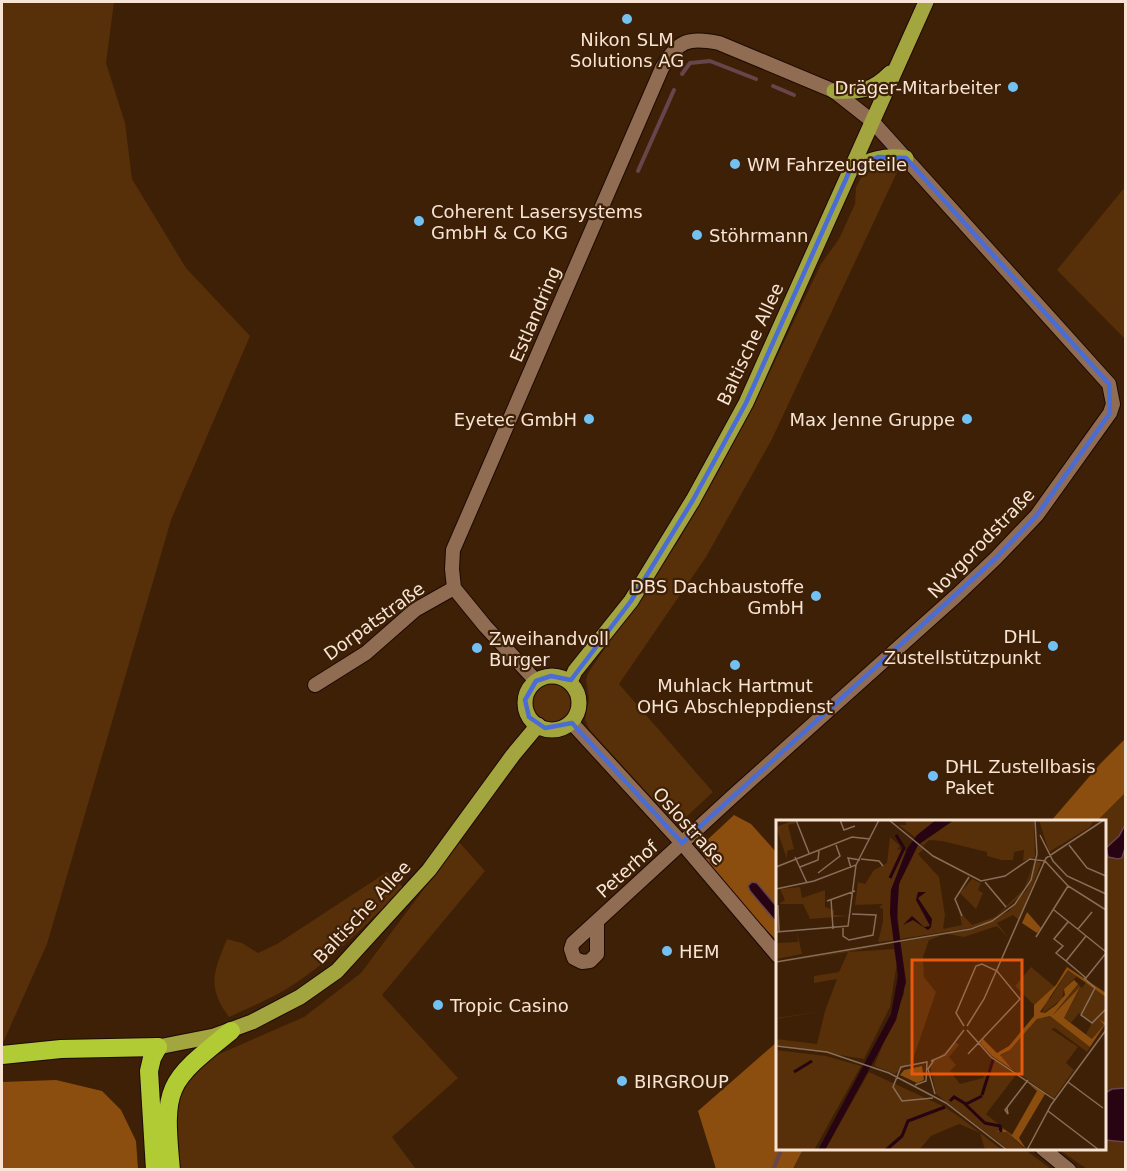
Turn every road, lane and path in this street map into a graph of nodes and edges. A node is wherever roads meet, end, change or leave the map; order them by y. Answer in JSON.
{"nodes":[{"id":1,"x":926,"y":2,"type":"edge"},
{"id":2,"x":898,"y":64,"type":"junction"},
{"id":3,"x":834,"y":91,"type":"junction"},
{"id":4,"x":872,"y":121,"type":"junction"},
{"id":5,"x":906,"y":158,"type":"junction"},
{"id":6,"x":850,"y":170,"type":"junction"},
{"id":7,"x":454,"y":588,"type":"junction"},
{"id":8,"x":536,"y":681,"type":"junction"},
{"id":9,"x":570,"y":682,"type":"junction"},
{"id":10,"x":315,"y":685,"type":"dead end"},
{"id":11,"x":571,"y":722,"type":"junction"},
{"id":12,"x":538,"y":725,"type":"junction"},
{"id":13,"x":682,"y":843,"type":"junction"},
{"id":14,"x":597,"y":921,"type":"dead end"},
{"id":15,"x":776,"y":955,"type":"edge"},
{"id":16,"x":231,"y":1030,"type":"junction"},
{"id":17,"x":158,"y":1047,"type":"junction"},
{"id":18,"x":2,"y":1055,"type":"edge"},
{"id":19,"x":1043,"y":1150,"type":"edge"},
{"id":20,"x":155,"y":1170,"type":"edge"},
{"id":21,"x":171,"y":1170,"type":"edge"},
{"id":22,"x":1069,"y":1170,"type":"edge"}],
"edges":[{"from":1,"to":2,"type":"main road","name":"Baltische Allee"},
{"from":2,"to":3,"type":"main road"},
{"from":2,"to":4,"type":"main road","name":"Baltische Allee"},
{"from":3,"to":4,"type":"street","name":"Estlandring"},
{"from":3,"to":7,"type":"street","name":"Estlandring"},
{"from":4,"to":5,"type":"street","name":"Novgorodstraße"},
{"from":4,"to":6,"type":"main road","name":"Baltische Allee"},
{"from":5,"to":6,"type":"main road"},
{"from":5,"to":13,"type":"street","name":"Novgorodstraße"},
{"from":6,"to":9,"type":"main road","name":"Baltische Allee"},
{"from":7,"to":8,"type":"street"},
{"from":7,"to":10,"type":"street","name":"Dorpatstraße"},
{"from":8,"to":9,"type":"main road"},
{"from":8,"to":12,"type":"main road"},
{"from":9,"to":11,"type":"main road"},
{"from":11,"to":12,"type":"main road"},
{"from":11,"to":13,"type":"street","name":"Oslostraße"},
{"from":12,"to":16,"type":"main road","name":"Baltische Allee"},
{"from":13,"to":14,"type":"street","name":"Peterhof"},
{"from":13,"to":15,"type":"street","name":"Oslostraße"},
{"from":16,"to":17,"type":"main road","name":"Baltische Allee"},
{"from":16,"to":21,"type":"highway"},
{"from":17,"to":18,"type":"highway"},
{"from":17,"to":20,"type":"highway"},
{"from":19,"to":22,"type":"street"}]}
